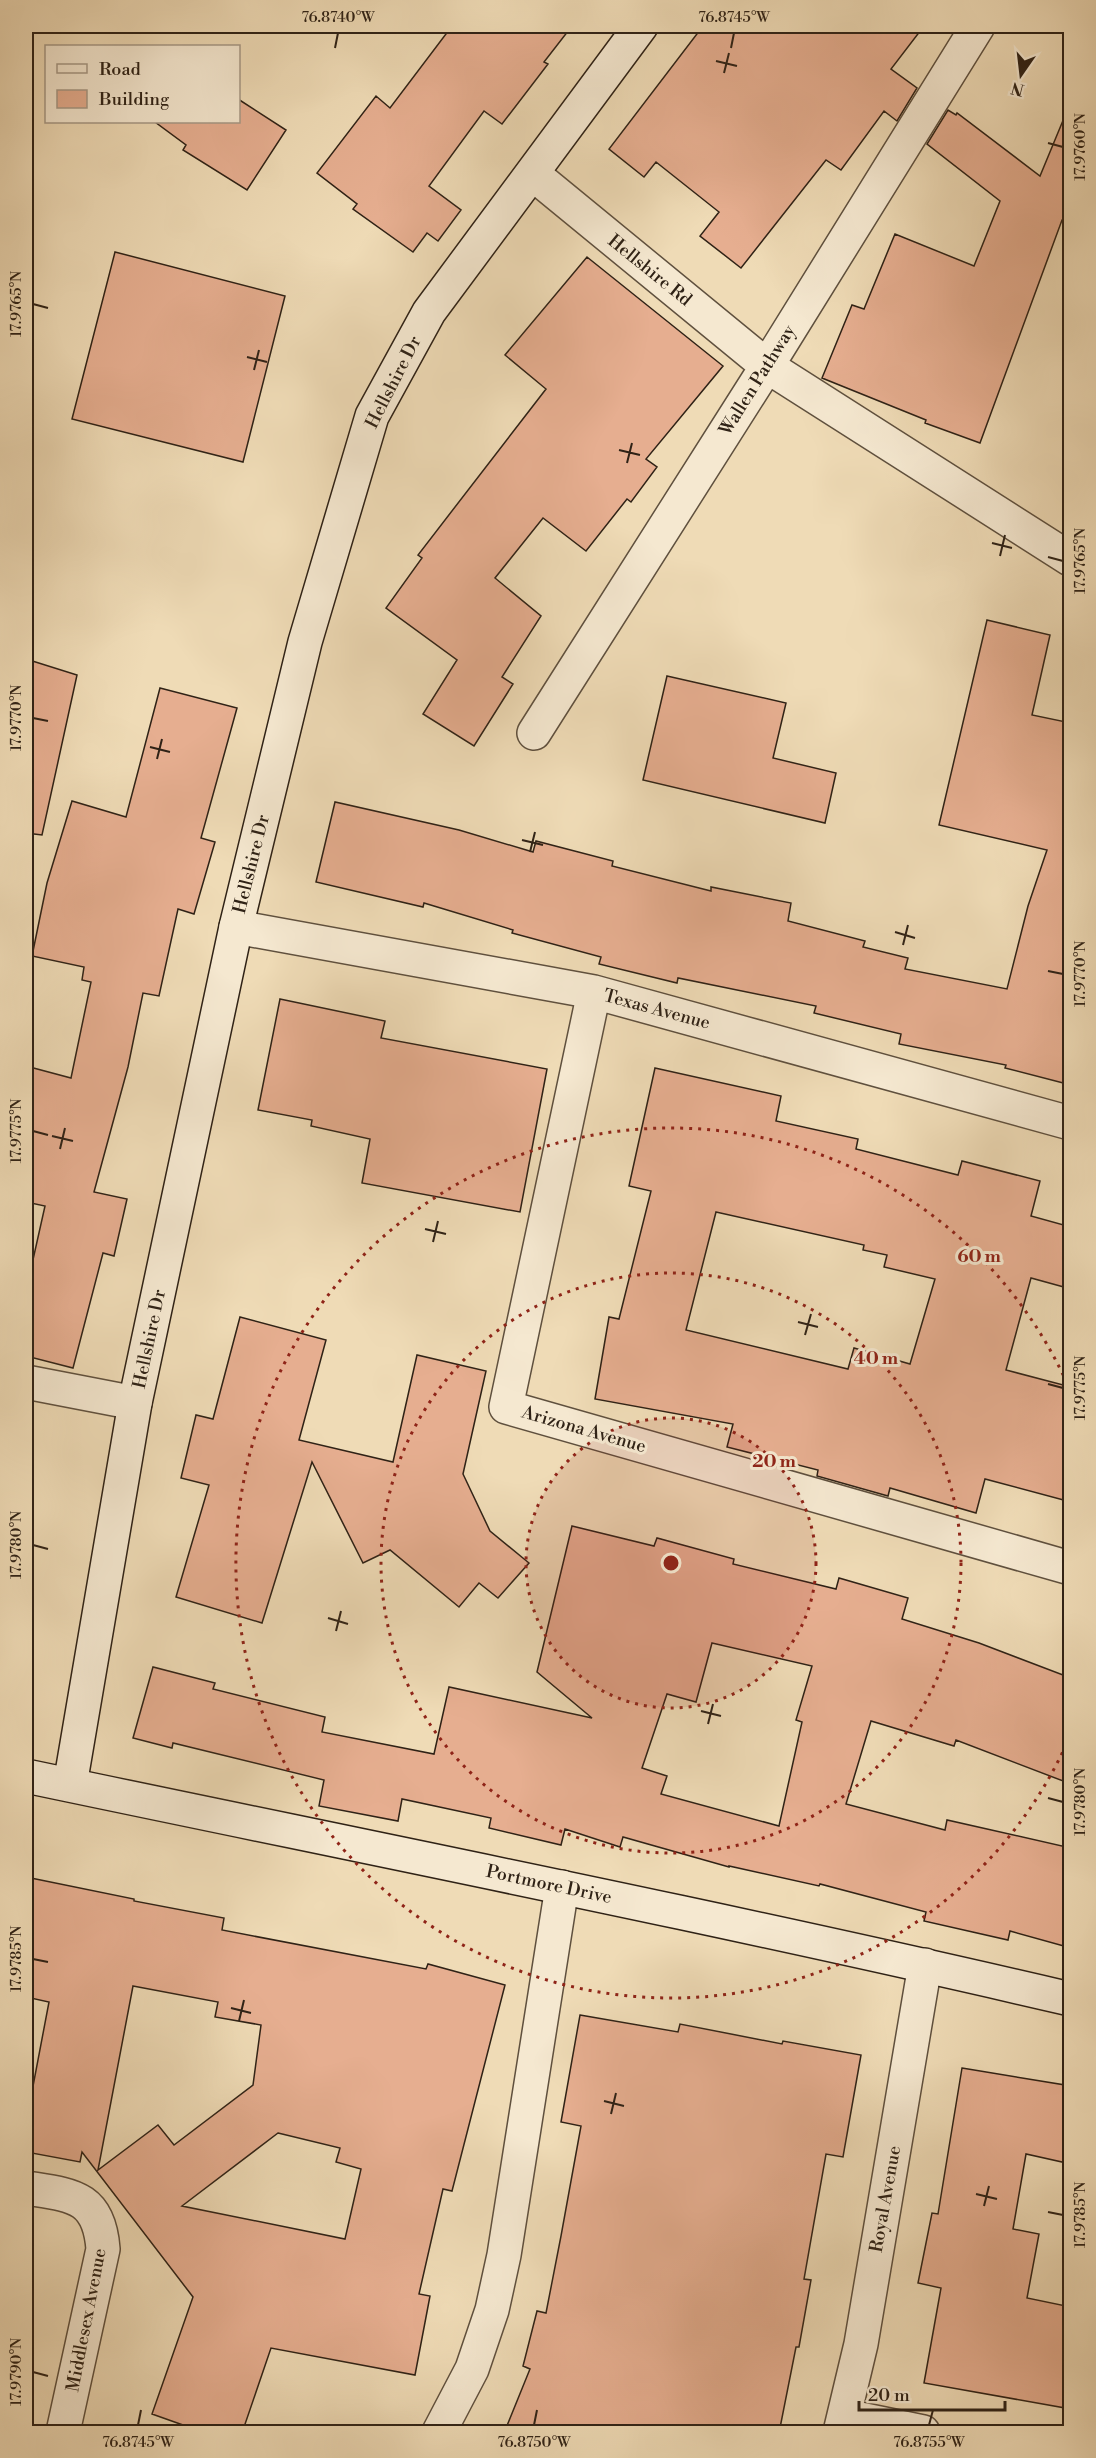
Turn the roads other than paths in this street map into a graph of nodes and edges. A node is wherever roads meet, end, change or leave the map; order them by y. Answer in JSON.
{"nodes":[{"id":1,"x":641,"y":26,"type":"edge"},
{"id":2,"x":978,"y":26,"type":"edge"},
{"id":3,"x":533,"y":174,"type":"junction"},
{"id":4,"x":767,"y":366,"type":"junction"},
{"id":5,"x":1071,"y":559,"type":"edge"},
{"id":6,"x":534,"y":733,"type":"dead end"},
{"id":7,"x":236,"y":927,"type":"junction"},
{"id":8,"x":594,"y":992,"type":"junction"},
{"id":9,"x":1071,"y":1123,"type":"edge"},
{"id":10,"x":26,"y":1382,"type":"edge"},
{"id":11,"x":135,"y":1403,"type":"junction"},
{"id":12,"x":1071,"y":1568,"type":"edge"},
{"id":13,"x":26,"y":1776,"type":"edge"},
{"id":14,"x":70,"y":1785,"type":"junction"},
{"id":15,"x":562,"y":1887,"type":"junction"},
{"id":16,"x":925,"y":1965,"type":"junction"},
{"id":17,"x":1071,"y":1999,"type":"edge"},
{"id":18,"x":26,"y":2188,"type":"edge"},
{"id":19,"x":842,"y":2424,"type":"edge"},
{"id":20,"x":63,"y":2433,"type":"edge"},
{"id":21,"x":439,"y":2433,"type":"edge"},
{"id":22,"x":922,"y":2433,"type":"edge"}],
"edges":[{"from":1,"to":3,"type":"street","name":"Hellshire Dr"},
{"from":2,"to":4,"type":"street","name":"Wallen Pathway"},
{"from":3,"to":4,"type":"street","name":"Hellshire Rd"},
{"from":3,"to":7,"type":"street","name":"Hellshire Dr"},
{"from":4,"to":5,"type":"street","name":"Hellshire Rd"},
{"from":4,"to":6,"type":"street","name":"Wallen Pathway"},
{"from":7,"to":8,"type":"street","name":"Texas Avenue"},
{"from":7,"to":11,"type":"street","name":"Hellshire Dr"},
{"from":8,"to":9,"type":"street","name":"Texas Avenue"},
{"from":8,"to":12,"type":"street","name":"Arizona Avenue"},
{"from":10,"to":11,"type":"street"},
{"from":11,"to":14,"type":"street","name":"Hellshire Dr"},
{"from":13,"to":14,"type":"street","name":"Portmore Drive"},
{"from":14,"to":15,"type":"street","name":"Portmore Drive"},
{"from":15,"to":16,"type":"street","name":"Portmore Drive"},
{"from":15,"to":21,"type":"street"},
{"from":16,"to":17,"type":"street","name":"Portmore Drive"},
{"from":16,"to":19,"type":"street","name":"Royal Avenue"},
{"from":18,"to":20,"type":"street","name":"Middlesex Avenue"},
{"from":19,"to":22,"type":"street"}]}
